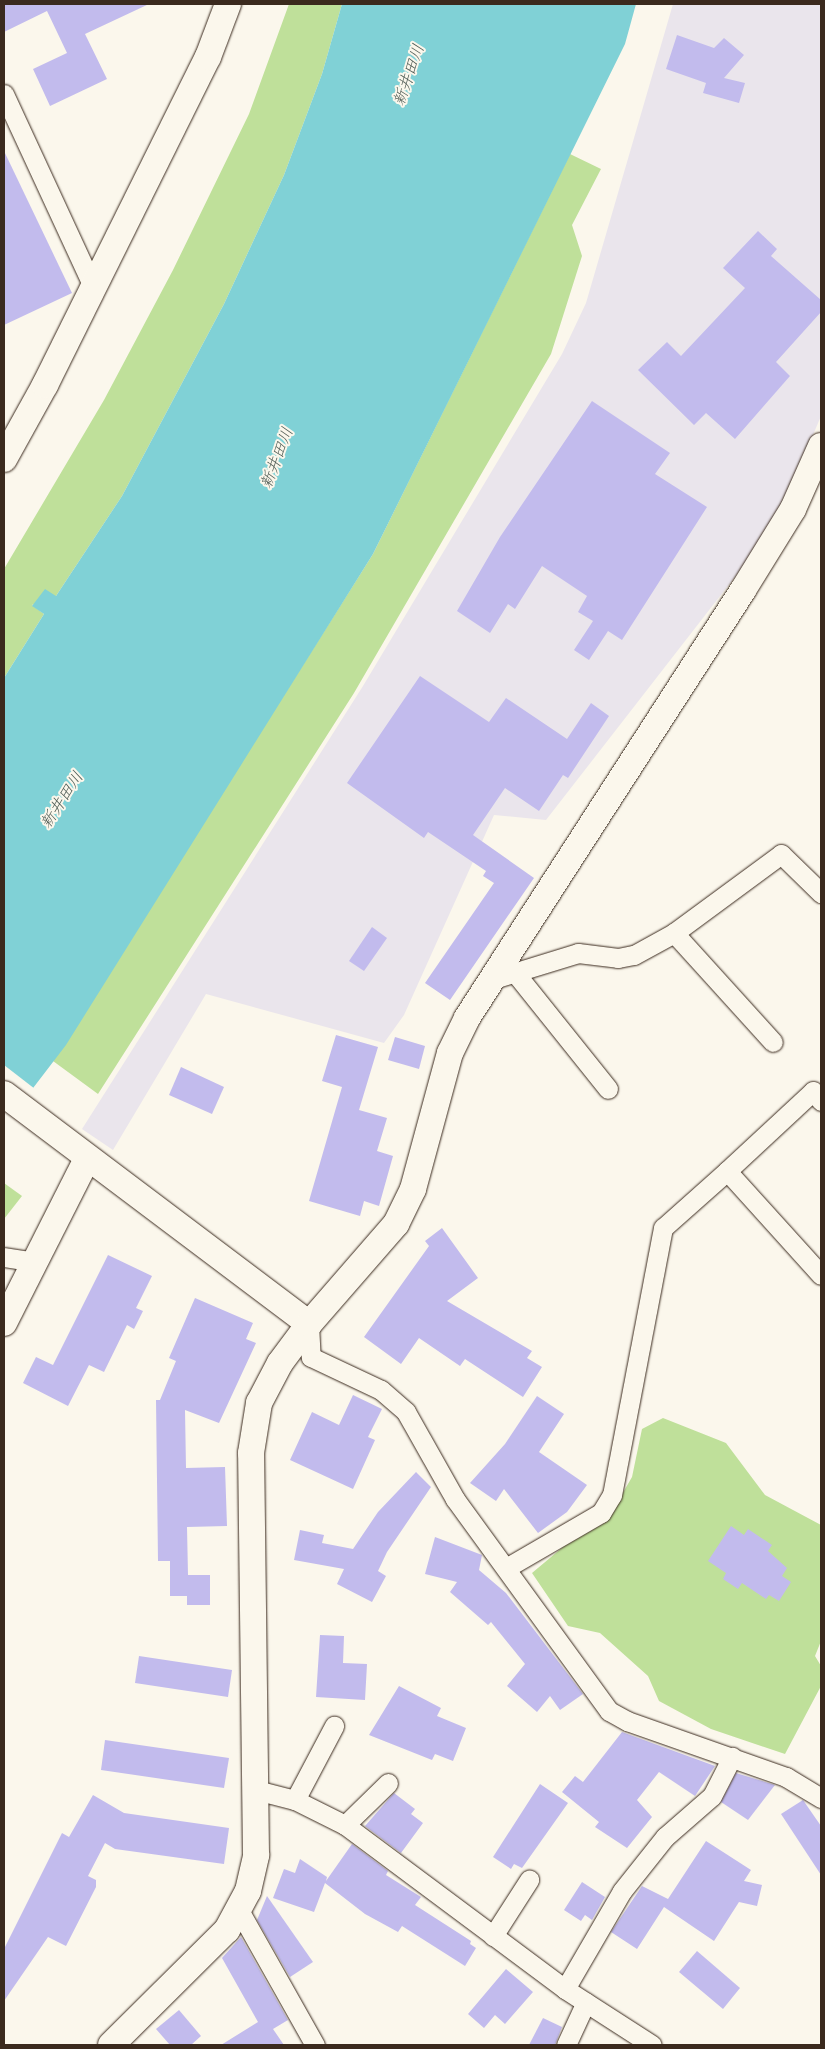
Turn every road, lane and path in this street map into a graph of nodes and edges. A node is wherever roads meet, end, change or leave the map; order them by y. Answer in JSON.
{"nodes":[{"id":1,"x":228,"y":4,"type":"edge"},
{"id":2,"x":4,"y":94,"type":"edge"},
{"id":3,"x":93,"y":287,"type":"junction"},
{"id":4,"x":821,"y":446,"type":"edge"},
{"id":5,"x":4,"y":459,"type":"edge"},
{"id":6,"x":821,"y":893,"type":"edge"},
{"id":7,"x":674,"y":933,"type":"junction"},
{"id":8,"x":516,"y":974,"type":"junction"},
{"id":9,"x":487,"y":982,"type":"junction"},
{"id":10,"x":773,"y":1042,"type":"dead end"},
{"id":11,"x":608,"y":1089,"type":"dead end"},
{"id":12,"x":4,"y":1094,"type":"edge"},
{"id":13,"x":821,"y":1101,"type":"edge"},
{"id":14,"x":87,"y":1159,"type":"junction"},
{"id":15,"x":727,"y":1171,"type":"junction"},
{"id":16,"x":4,"y":1257,"type":"edge"},
{"id":17,"x":34,"y":1262,"type":"junction"},
{"id":18,"x":821,"y":1275,"type":"edge"},
{"id":19,"x":4,"y":1322,"type":"edge"},
{"id":20,"x":309,"y":1324,"type":"junction"},
{"id":21,"x":506,"y":1568,"type":"junction"},
{"id":22,"x":334,"y":1726,"type":"dead end"},
{"id":23,"x":732,"y":1757,"type":"junction"},
{"id":24,"x":388,"y":1783,"type":"dead end"},
{"id":25,"x":256,"y":1790,"type":"junction"},
{"id":26,"x":821,"y":1798,"type":"edge"},
{"id":27,"x":295,"y":1800,"type":"junction"},
{"id":28,"x":345,"y":1825,"type":"junction"},
{"id":29,"x":529,"y":1880,"type":"dead end"},
{"id":30,"x":240,"y":1912,"type":"junction"},
{"id":31,"x":493,"y":1936,"type":"junction"},
{"id":32,"x":565,"y":1989,"type":"junction"},
{"id":33,"x":586,"y":2002,"type":"junction"},
{"id":34,"x":111,"y":2045,"type":"edge"},
{"id":35,"x":315,"y":2045,"type":"edge"},
{"id":36,"x":566,"y":2045,"type":"edge"},
{"id":37,"x":652,"y":2045,"type":"edge"}],
"edges":[{"from":1,"to":3,"type":"street"},
{"from":2,"to":3,"type":"street"},
{"from":3,"to":5,"type":"street"},
{"from":4,"to":9,"type":"street"},
{"from":6,"to":7,"type":"street"},
{"from":7,"to":8,"type":"street"},
{"from":7,"to":10,"type":"street"},
{"from":8,"to":9,"type":"street"},
{"from":8,"to":11,"type":"street"},
{"from":9,"to":20,"type":"street"},
{"from":12,"to":14,"type":"street"},
{"from":13,"to":15,"type":"street"},
{"from":14,"to":17,"type":"street"},
{"from":14,"to":20,"type":"street"},
{"from":15,"to":18,"type":"street"},
{"from":15,"to":21,"type":"street"},
{"from":16,"to":17,"type":"street"},
{"from":17,"to":19,"type":"street"},
{"from":20,"to":21,"type":"street"},
{"from":20,"to":25,"type":"street"},
{"from":21,"to":23,"type":"street"},
{"from":22,"to":27,"type":"street"},
{"from":23,"to":26,"type":"street"},
{"from":23,"to":32,"type":"street"},
{"from":24,"to":28,"type":"street"},
{"from":25,"to":27,"type":"street"},
{"from":25,"to":30,"type":"street"},
{"from":27,"to":28,"type":"street"},
{"from":28,"to":31,"type":"street"},
{"from":29,"to":31,"type":"street"},
{"from":30,"to":34,"type":"street"},
{"from":30,"to":35,"type":"street"},
{"from":31,"to":32,"type":"street"},
{"from":32,"to":33,"type":"street"},
{"from":33,"to":36,"type":"street"},
{"from":33,"to":37,"type":"street"}]}
